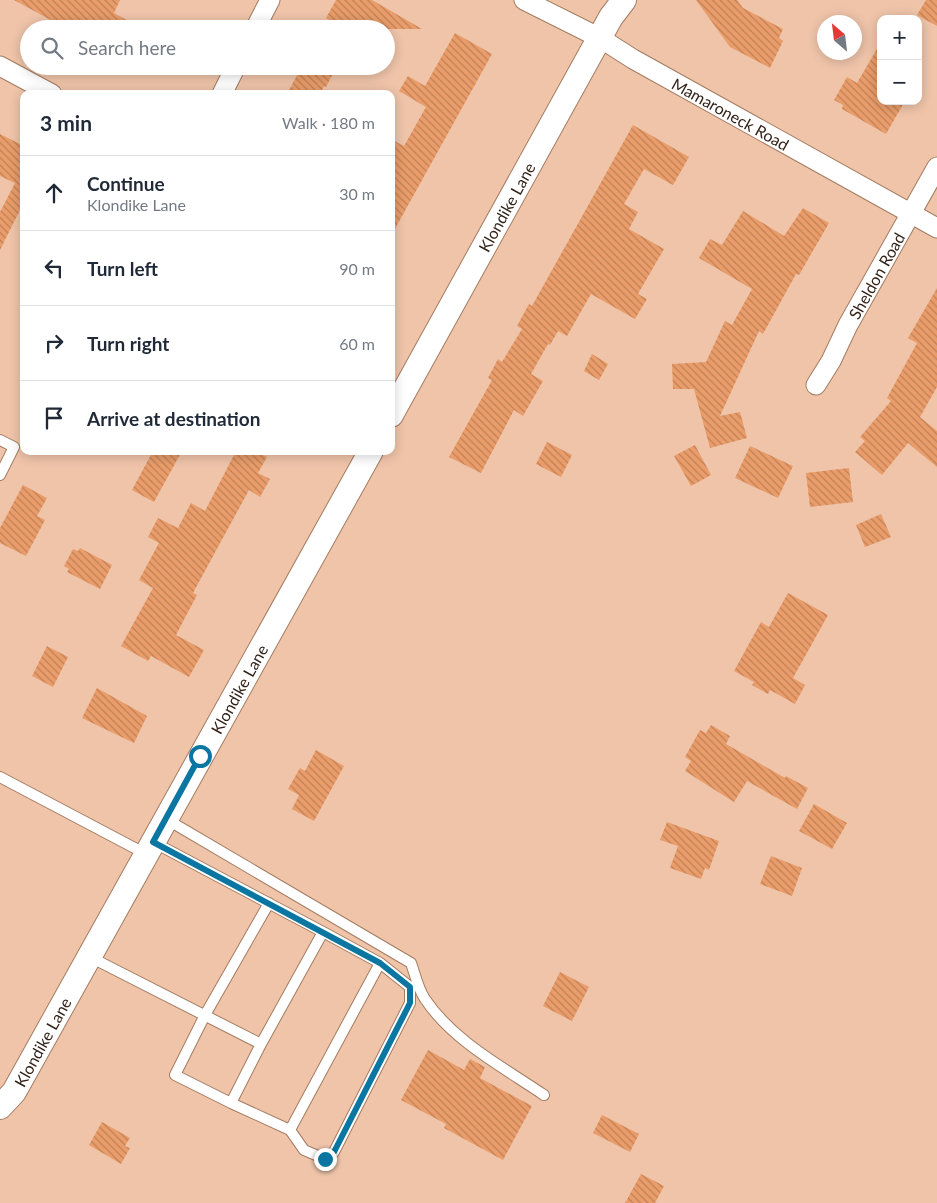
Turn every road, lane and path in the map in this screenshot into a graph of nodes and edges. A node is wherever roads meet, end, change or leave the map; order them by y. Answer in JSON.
{"nodes":[{"id":1,"x":270,"y":0,"type":"edge"},
{"id":2,"x":524,"y":0,"type":"edge"},
{"id":3,"x":624,"y":0,"type":"edge"},
{"id":4,"x":260,"y":20,"type":"edge"},
{"id":5,"x":600,"y":38,"type":"junction"},
{"id":6,"x":0,"y":66,"type":"edge"},
{"id":7,"x":232,"y":75,"type":"edge"},
{"id":8,"x":45,"y":90,"type":"edge"},
{"id":9,"x":224,"y":90,"type":"edge"},
{"id":10,"x":937,"y":167,"type":"edge"},
{"id":11,"x":911,"y":213,"type":"junction"},
{"id":12,"x":937,"y":228,"type":"edge"},
{"id":13,"x":816,"y":385,"type":"dead end"},
{"id":14,"x":395,"y":408,"type":"edge"},
{"id":15,"x":0,"y":440,"type":"edge"},
{"id":16,"x":369,"y":455,"type":"edge"},
{"id":17,"x":0,"y":475,"type":"edge"},
{"id":18,"x":0,"y":777,"type":"edge"},
{"id":19,"x":165,"y":819,"type":"junction"},
{"id":20,"x":150,"y":848,"type":"junction"},
{"id":21,"x":268,"y":903,"type":"junction"},
{"id":22,"x":323,"y":932,"type":"junction"},
{"id":23,"x":89,"y":956,"type":"junction"},
{"id":24,"x":380,"y":963,"type":"junction"},
{"id":25,"x":205,"y":1015,"type":"junction"},
{"id":26,"x":261,"y":1044,"type":"junction"},
{"id":27,"x":544,"y":1095,"type":"dead end"},
{"id":28,"x":231,"y":1103,"type":"junction"},
{"id":29,"x":0,"y":1107,"type":"edge"},
{"id":30,"x":290,"y":1130,"type":"junction"}],
"edges":[{"from":1,"to":4,"type":"street"},
{"from":2,"to":5,"type":"street","name":"Mamaroneck Road"},
{"from":3,"to":5,"type":"street","name":"Klondike Lane"},
{"from":5,"to":11,"type":"street","name":"Mamaroneck Road"},
{"from":5,"to":14,"type":"street","name":"Klondike Lane"},
{"from":6,"to":8,"type":"street"},
{"from":7,"to":9,"type":"street"},
{"from":10,"to":11,"type":"street","name":"Sheldon Road"},
{"from":11,"to":12,"type":"street","name":"Mamaroneck Road"},
{"from":11,"to":13,"type":"street","name":"Sheldon Road"},
{"from":15,"to":17,"type":"lane"},
{"from":16,"to":19,"type":"street","name":"Klondike Lane"},
{"from":18,"to":20,"type":"lane"},
{"from":19,"to":20,"type":"street","name":"Klondike Lane"},
{"from":19,"to":27,"type":"lane"},
{"from":20,"to":21,"type":"lane"},
{"from":20,"to":23,"type":"street","name":"Klondike Lane"},
{"from":21,"to":22,"type":"lane"},
{"from":21,"to":25,"type":"lane"},
{"from":22,"to":24,"type":"lane"},
{"from":22,"to":26,"type":"lane"},
{"from":23,"to":25,"type":"lane"},
{"from":23,"to":29,"type":"street","name":"Klondike Lane"},
{"from":24,"to":30,"type":"lane"},
{"from":24,"to":30,"type":"lane"},
{"from":25,"to":26,"type":"lane"},
{"from":25,"to":28,"type":"lane"},
{"from":26,"to":28,"type":"lane"},
{"from":28,"to":30,"type":"lane"}]}
